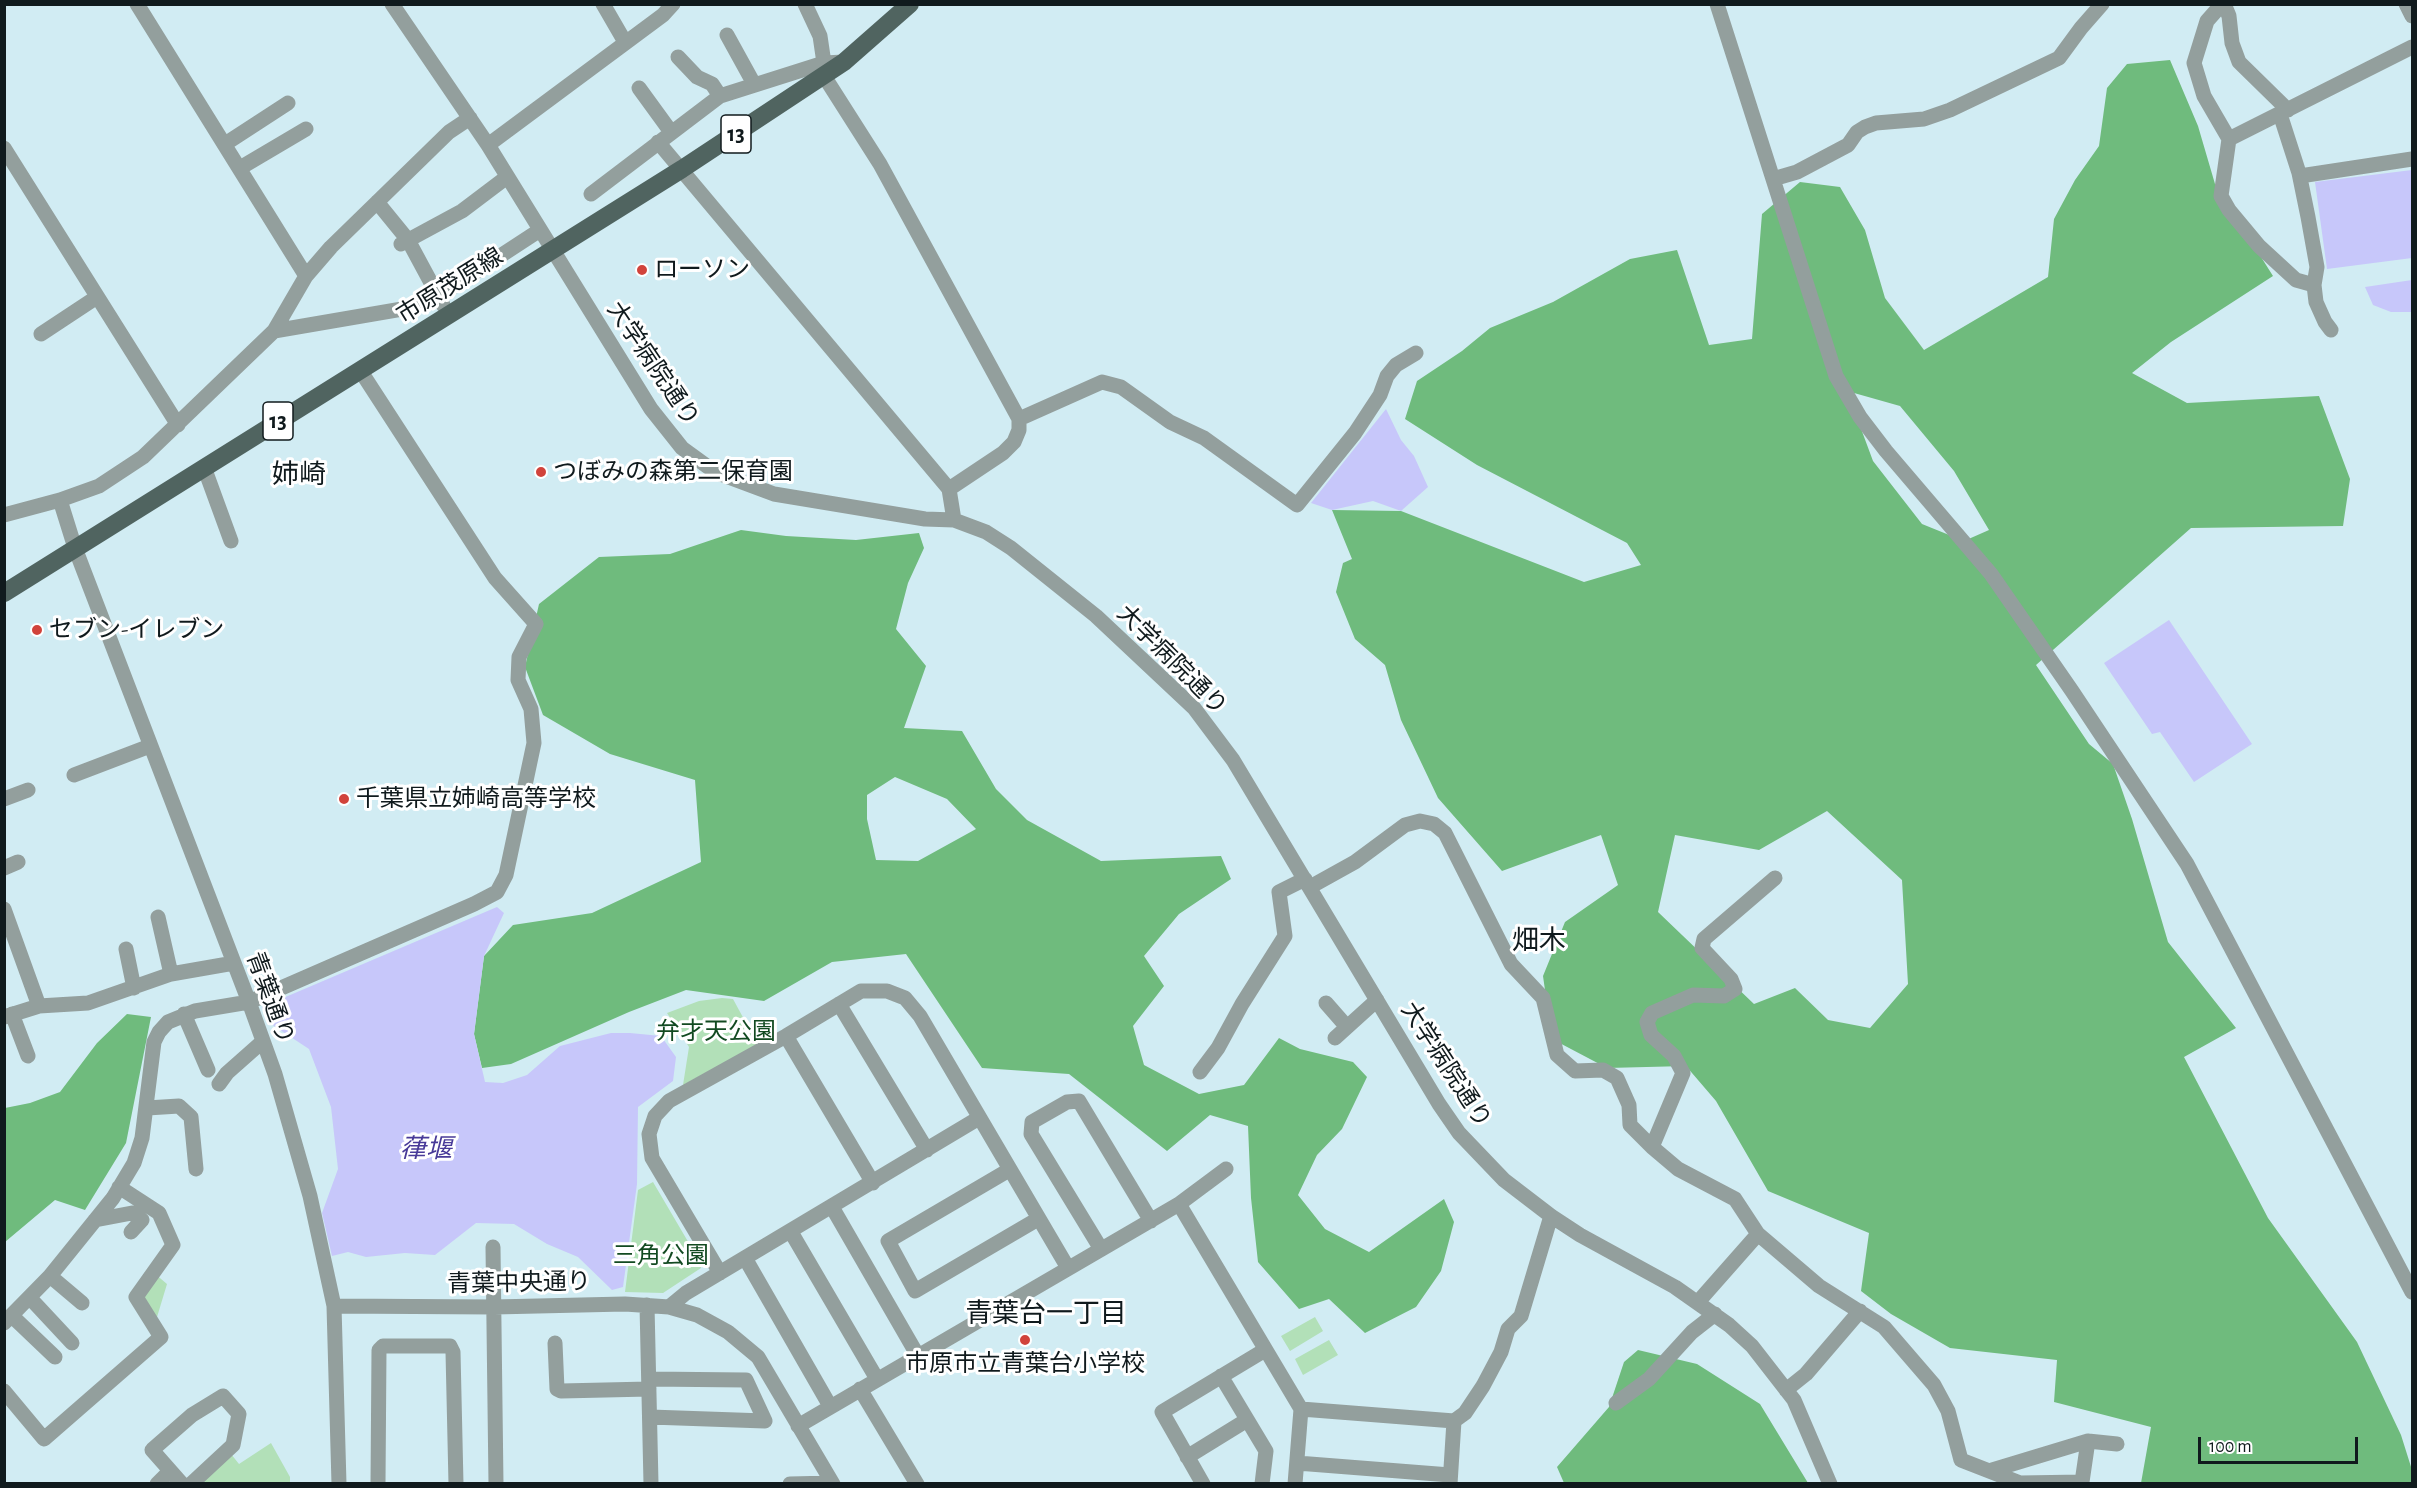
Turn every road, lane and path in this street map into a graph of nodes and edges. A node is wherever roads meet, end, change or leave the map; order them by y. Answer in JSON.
{"nodes":[{"id":1,"x":137,"y":4,"type":"edge"},
{"id":2,"x":392,"y":4,"type":"edge"},
{"id":3,"x":603,"y":4,"type":"edge"},
{"id":4,"x":673,"y":4,"type":"edge"},
{"id":5,"x":805,"y":4,"type":"edge"},
{"id":6,"x":910,"y":4,"type":"edge"},
{"id":7,"x":1718,"y":4,"type":"edge"},
{"id":8,"x":2102,"y":4,"type":"edge"},
{"id":9,"x":2223,"y":4,"type":"edge"},
{"id":10,"x":2406,"y":4,"type":"edge"},
{"id":11,"x":2412,"y":16,"type":"edge"},
{"id":12,"x":727,"y":35,"type":"dead end"},
{"id":13,"x":625,"y":42,"type":"junction"},
{"id":14,"x":2412,"y":47,"type":"edge"},
{"id":15,"x":678,"y":57,"type":"dead end"},
{"id":16,"x":824,"y":69,"type":"junction"},
{"id":17,"x":754,"y":84,"type":"junction"},
{"id":18,"x":639,"y":88,"type":"dead end"},
{"id":19,"x":720,"y":96,"type":"junction"},
{"id":20,"x":288,"y":103,"type":"dead end"},
{"id":21,"x":2284,"y":112,"type":"junction"},
{"id":22,"x":470,"y":118,"type":"junction"},
{"id":23,"x":306,"y":129,"type":"dead end"},
{"id":24,"x":671,"y":132,"type":"junction"},
{"id":25,"x":2229,"y":139,"type":"junction"},
{"id":26,"x":658,"y":142,"type":"junction"},
{"id":27,"x":225,"y":144,"type":"junction"},
{"id":28,"x":488,"y":145,"type":"junction"},
{"id":29,"x":4,"y":147,"type":"edge"},
{"id":30,"x":2412,"y":159,"type":"edge"},
{"id":31,"x":240,"y":168,"type":"junction"},
{"id":32,"x":682,"y":169,"type":"junction"},
{"id":33,"x":2300,"y":176,"type":"junction"},
{"id":34,"x":507,"y":177,"type":"junction"},
{"id":35,"x":1773,"y":179,"type":"junction"},
{"id":36,"x":591,"y":194,"type":"dead end"},
{"id":37,"x":377,"y":202,"type":"junction"},
{"id":38,"x":540,"y":230,"type":"junction"},
{"id":39,"x":404,"y":242,"type":"junction"},
{"id":40,"x":553,"y":250,"type":"junction"},
{"id":41,"x":306,"y":276,"type":"junction"},
{"id":42,"x":2314,"y":285,"type":"junction"},
{"id":43,"x":439,"y":296,"type":"junction"},
{"id":44,"x":97,"y":297,"type":"junction"},
{"id":45,"x":448,"y":315,"type":"junction"},
{"id":46,"x":2331,"y":330,"type":"dead end"},
{"id":47,"x":274,"y":331,"type":"junction"},
{"id":48,"x":41,"y":333,"type":"dead end"},
{"id":49,"x":1416,"y":353,"type":"dead end"},
{"id":50,"x":360,"y":370,"type":"junction"},
{"id":51,"x":1019,"y":419,"type":"junction"},
{"id":52,"x":178,"y":424,"type":"junction"},
{"id":53,"x":204,"y":467,"type":"junction"},
{"id":54,"x":949,"y":489,"type":"junction"},
{"id":55,"x":60,"y":500,"type":"junction"},
{"id":56,"x":6,"y":511,"type":"edge"},
{"id":57,"x":954,"y":520,"type":"junction"},
{"id":58,"x":231,"y":541,"type":"dead end"},
{"id":59,"x":75,"y":548,"type":"junction"},
{"id":60,"x":4,"y":593,"type":"edge"},
{"id":61,"x":150,"y":746,"type":"junction"},
{"id":62,"x":74,"y":775,"type":"dead end"},
{"id":63,"x":28,"y":789,"type":"dead end"},
{"id":64,"x":4,"y":799,"type":"edge"},
{"id":65,"x":1775,"y":878,"type":"dead end"},
{"id":66,"x":1307,"y":883,"type":"junction"},
{"id":67,"x":4,"y":909,"type":"edge"},
{"id":68,"x":158,"y":917,"type":"dead end"},
{"id":69,"x":126,"y":949,"type":"dead end"},
{"id":70,"x":234,"y":963,"type":"junction"},
{"id":71,"x":171,"y":974,"type":"junction"},
{"id":72,"x":134,"y":988,"type":"junction"},
{"id":73,"x":1377,"y":1000,"type":"junction"},
{"id":74,"x":249,"y":1002,"type":"junction"},
{"id":75,"x":1326,"y":1003,"type":"dead end"},
{"id":76,"x":839,"y":1004,"type":"junction"},
{"id":77,"x":39,"y":1006,"type":"junction"},
{"id":78,"x":184,"y":1014,"type":"junction"},
{"id":79,"x":8,"y":1015,"type":"edge"},
{"id":80,"x":1347,"y":1027,"type":"junction"},
{"id":81,"x":786,"y":1036,"type":"junction"},
{"id":82,"x":1335,"y":1038,"type":"dead end"},
{"id":83,"x":262,"y":1042,"type":"junction"},
{"id":84,"x":28,"y":1056,"type":"dead end"},
{"id":85,"x":208,"y":1070,"type":"dead end"},
{"id":86,"x":1200,"y":1072,"type":"dead end"},
{"id":87,"x":219,"y":1084,"type":"dead end"},
{"id":88,"x":147,"y":1108,"type":"junction"},
{"id":89,"x":979,"y":1118,"type":"junction"},
{"id":90,"x":1652,"y":1147,"type":"junction"},
{"id":91,"x":927,"y":1150,"type":"junction"},
{"id":92,"x":196,"y":1169,"type":"dead end"},
{"id":93,"x":1226,"y":1169,"type":"dead end"},
{"id":94,"x":1009,"y":1170,"type":"junction"},
{"id":95,"x":873,"y":1183,"type":"junction"},
{"id":96,"x":119,"y":1187,"type":"junction"},
{"id":97,"x":1179,"y":1204,"type":"junction"},
{"id":98,"x":832,"y":1207,"type":"junction"},
{"id":99,"x":1551,"y":1216,"type":"junction"},
{"id":100,"x":1038,"y":1219,"type":"junction"},
{"id":101,"x":95,"y":1220,"type":"junction"},
{"id":102,"x":1151,"y":1221,"type":"junction"},
{"id":103,"x":131,"y":1232,"type":"dead end"},
{"id":104,"x":790,"y":1232,"type":"junction"},
{"id":105,"x":1758,"y":1234,"type":"junction"},
{"id":106,"x":493,"y":1247,"type":"dead end"},
{"id":107,"x":1101,"y":1249,"type":"junction"},
{"id":108,"x":745,"y":1258,"type":"junction"},
{"id":109,"x":1068,"y":1269,"type":"junction"},
{"id":110,"x":720,"y":1273,"type":"junction"},
{"id":111,"x":50,"y":1276,"type":"junction"},
{"id":112,"x":2412,"y":1292,"type":"edge"},
{"id":113,"x":30,"y":1298,"type":"junction"},
{"id":114,"x":1698,"y":1302,"type":"junction"},
{"id":115,"x":82,"y":1303,"type":"dead end"},
{"id":116,"x":647,"y":1305,"type":"junction"},
{"id":117,"x":334,"y":1306,"type":"junction"},
{"id":118,"x":494,"y":1307,"type":"junction"},
{"id":119,"x":669,"y":1307,"type":"junction"},
{"id":120,"x":1860,"y":1311,"type":"junction"},
{"id":121,"x":1715,"y":1314,"type":"junction"},
{"id":122,"x":8,"y":1319,"type":"edge"},
{"id":123,"x":72,"y":1343,"type":"dead end"},
{"id":124,"x":555,"y":1343,"type":"dead end"},
{"id":125,"x":1265,"y":1350,"type":"junction"},
{"id":126,"x":918,"y":1356,"type":"junction"},
{"id":127,"x":55,"y":1357,"type":"dead end"},
{"id":128,"x":1221,"y":1376,"type":"junction"},
{"id":129,"x":878,"y":1379,"type":"junction"},
{"id":130,"x":649,"y":1384,"type":"junction"},
{"id":131,"x":860,"y":1389,"type":"junction"},
{"id":132,"x":1786,"y":1390,"type":"junction"},
{"id":133,"x":4,"y":1391,"type":"edge"},
{"id":134,"x":1616,"y":1403,"type":"dead end"},
{"id":135,"x":830,"y":1406,"type":"junction"},
{"id":136,"x":1300,"y":1409,"type":"junction"},
{"id":137,"x":650,"y":1417,"type":"junction"},
{"id":138,"x":1247,"y":1420,"type":"junction"},
{"id":139,"x":1454,"y":1421,"type":"junction"},
{"id":140,"x":798,"y":1426,"type":"junction"},
{"id":141,"x":2088,"y":1441,"type":"junction"},
{"id":142,"x":2117,"y":1444,"type":"dead end"},
{"id":143,"x":1187,"y":1456,"type":"junction"},
{"id":144,"x":1297,"y":1463,"type":"junction"},
{"id":145,"x":170,"y":1471,"type":"junction"},
{"id":146,"x":1989,"y":1471,"type":"junction"},
{"id":147,"x":1450,"y":1479,"type":"edge"},
{"id":148,"x":833,"y":1483,"type":"edge"},
{"id":149,"x":157,"y":1484,"type":"edge"},
{"id":150,"x":182,"y":1484,"type":"edge"},
{"id":151,"x":191,"y":1484,"type":"edge"},
{"id":152,"x":339,"y":1484,"type":"edge"},
{"id":153,"x":378,"y":1484,"type":"edge"},
{"id":154,"x":456,"y":1484,"type":"edge"},
{"id":155,"x":496,"y":1484,"type":"edge"},
{"id":156,"x":651,"y":1484,"type":"edge"},
{"id":157,"x":790,"y":1484,"type":"edge"},
{"id":158,"x":917,"y":1484,"type":"edge"},
{"id":159,"x":1203,"y":1484,"type":"edge"},
{"id":160,"x":1262,"y":1484,"type":"edge"},
{"id":161,"x":1295,"y":1484,"type":"edge"},
{"id":162,"x":1830,"y":1484,"type":"edge"}],
"edges":[{"from":1,"to":27,"type":"street"},
{"from":2,"to":22,"type":"street","name":"大学病院通り"},
{"from":3,"to":13,"type":"street"},
{"from":4,"to":13,"type":"street"},
{"from":5,"to":16,"type":"street"},
{"from":6,"to":16,"type":"main road","name":"市原茂原線","number":"13"},
{"from":7,"to":35,"type":"street"},
{"from":8,"to":35,"type":"street"},
{"from":9,"to":21,"type":"street"},
{"from":9,"to":25,"type":"street"},
{"from":10,"to":11,"type":"street"},
{"from":12,"to":17,"type":"street"},
{"from":13,"to":28,"type":"street"},
{"from":14,"to":21,"type":"street"},
{"from":15,"to":19,"type":"street"},
{"from":16,"to":17,"type":"street"},
{"from":16,"to":32,"type":"main road","name":"市原茂原線","number":"13"},
{"from":16,"to":51,"type":"street"},
{"from":17,"to":19,"type":"street"},
{"from":18,"to":24,"type":"street"},
{"from":19,"to":24,"type":"street"},
{"from":20,"to":27,"type":"street"},
{"from":21,"to":25,"type":"street"},
{"from":21,"to":33,"type":"street"},
{"from":22,"to":28,"type":"street","name":"大学病院通り"},
{"from":22,"to":37,"type":"street"},
{"from":23,"to":31,"type":"street"},
{"from":24,"to":26,"type":"street"},
{"from":25,"to":42,"type":"street"},
{"from":26,"to":32,"type":"street"},
{"from":26,"to":36,"type":"street"},
{"from":27,"to":31,"type":"street"},
{"from":28,"to":34,"type":"street","name":"大学病院通り"},
{"from":29,"to":44,"type":"street"},
{"from":30,"to":33,"type":"street"},
{"from":31,"to":41,"type":"street"},
{"from":32,"to":40,"type":"main road","name":"市原茂原線","number":"13"},
{"from":32,"to":54,"type":"street"},
{"from":33,"to":42,"type":"street"},
{"from":34,"to":38,"type":"street","name":"大学病院通り"},
{"from":34,"to":39,"type":"street"},
{"from":35,"to":112,"type":"street"},
{"from":37,"to":39,"type":"street"},
{"from":37,"to":41,"type":"street"},
{"from":38,"to":40,"type":"street","name":"大学病院通り"},
{"from":38,"to":43,"type":"street"},
{"from":39,"to":43,"type":"street"},
{"from":40,"to":45,"type":"main road","name":"市原茂原線","number":"13"},
{"from":40,"to":57,"type":"street","name":"大学病院通り"},
{"from":41,"to":47,"type":"street"},
{"from":42,"to":46,"type":"street"},
{"from":43,"to":45,"type":"street"},
{"from":43,"to":47,"type":"street"},
{"from":44,"to":48,"type":"street"},
{"from":44,"to":52,"type":"street"},
{"from":45,"to":50,"type":"main road","name":"市原茂原線","number":"13"},
{"from":47,"to":52,"type":"street"},
{"from":49,"to":51,"type":"street"},
{"from":50,"to":53,"type":"main road","name":"市原茂原線","number":"13"},
{"from":50,"to":74,"type":"street"},
{"from":51,"to":54,"type":"street"},
{"from":52,"to":55,"type":"street"},
{"from":53,"to":58,"type":"street"},
{"from":53,"to":59,"type":"main road","name":"市原茂原線","number":"13"},
{"from":54,"to":57,"type":"street"},
{"from":55,"to":56,"type":"street"},
{"from":55,"to":59,"type":"street","name":"青葉通り"},
{"from":57,"to":66,"type":"street","name":"大学病院通り"},
{"from":59,"to":60,"type":"main road","name":"市原茂原線","number":"13"},
{"from":59,"to":61,"type":"street","name":"青葉通り"},
{"from":61,"to":62,"type":"street"},
{"from":61,"to":70,"type":"street","name":"青葉通り"},
{"from":63,"to":64,"type":"street"},
{"from":65,"to":90,"type":"street"},
{"from":66,"to":73,"type":"street","name":"大学病院通り"},
{"from":66,"to":86,"type":"street"},
{"from":66,"to":90,"type":"street"},
{"from":67,"to":77,"type":"street"},
{"from":68,"to":71,"type":"street"},
{"from":69,"to":72,"type":"street"},
{"from":70,"to":71,"type":"street"},
{"from":70,"to":74,"type":"street","name":"青葉通り"},
{"from":71,"to":72,"type":"street"},
{"from":72,"to":77,"type":"street"},
{"from":73,"to":80,"type":"street"},
{"from":73,"to":99,"type":"street","name":"大学病院通り"},
{"from":74,"to":78,"type":"street"},
{"from":74,"to":83,"type":"street","name":"青葉通り"},
{"from":75,"to":80,"type":"street"},
{"from":76,"to":81,"type":"street"},
{"from":76,"to":89,"type":"street"},
{"from":76,"to":91,"type":"street"},
{"from":77,"to":79,"type":"street"},
{"from":78,"to":85,"type":"street"},
{"from":78,"to":88,"type":"street"},
{"from":79,"to":84,"type":"street"},
{"from":80,"to":82,"type":"street"},
{"from":81,"to":95,"type":"street"},
{"from":81,"to":110,"type":"street"},
{"from":83,"to":87,"type":"street"},
{"from":83,"to":117,"type":"street","name":"青葉通り"},
{"from":88,"to":92,"type":"street"},
{"from":88,"to":96,"type":"street"},
{"from":89,"to":91,"type":"street"},
{"from":89,"to":94,"type":"street"},
{"from":90,"to":105,"type":"street"},
{"from":91,"to":95,"type":"street"},
{"from":93,"to":97,"type":"street"},
{"from":94,"to":100,"type":"street"},
{"from":94,"to":100,"type":"street"},
{"from":95,"to":98,"type":"street"},
{"from":96,"to":101,"type":"street"},
{"from":96,"to":133,"type":"street"},
{"from":97,"to":102,"type":"street"},
{"from":97,"to":125,"type":"street"},
{"from":98,"to":104,"type":"street"},
{"from":98,"to":126,"type":"street"},
{"from":99,"to":114,"type":"street","name":"大学病院通り"},
{"from":99,"to":139,"type":"street"},
{"from":100,"to":109,"type":"street"},
{"from":101,"to":103,"type":"street"},
{"from":101,"to":111,"type":"street"},
{"from":102,"to":107,"type":"street"},
{"from":102,"to":107,"type":"street"},
{"from":104,"to":108,"type":"street"},
{"from":104,"to":129,"type":"street"},
{"from":105,"to":114,"type":"street"},
{"from":105,"to":120,"type":"street"},
{"from":106,"to":118,"type":"street"},
{"from":107,"to":109,"type":"street"},
{"from":108,"to":110,"type":"street"},
{"from":108,"to":135,"type":"street"},
{"from":109,"to":126,"type":"street"},
{"from":110,"to":119,"type":"street"},
{"from":111,"to":113,"type":"street"},
{"from":111,"to":115,"type":"street"},
{"from":113,"to":122,"type":"street"},
{"from":113,"to":123,"type":"street"},
{"from":114,"to":121,"type":"street","name":"大学病院通り"},
{"from":116,"to":118,"type":"street","name":"青葉中央通り"},
{"from":116,"to":119,"type":"street","name":"青葉中央通り"},
{"from":116,"to":130,"type":"street"},
{"from":117,"to":118,"type":"street","name":"青葉中央通り"},
{"from":117,"to":152,"type":"street","name":"青葉通り"},
{"from":118,"to":155,"type":"street"},
{"from":119,"to":140,"type":"street","name":"青葉中央通り"},
{"from":120,"to":132,"type":"street"},
{"from":120,"to":146,"type":"street"},
{"from":121,"to":132,"type":"street","name":"大学病院通り"},
{"from":121,"to":134,"type":"street"},
{"from":122,"to":127,"type":"street"},
{"from":124,"to":130,"type":"street"},
{"from":125,"to":128,"type":"street"},
{"from":125,"to":136,"type":"street"},
{"from":126,"to":129,"type":"street"},
{"from":128,"to":138,"type":"street"},
{"from":128,"to":143,"type":"street"},
{"from":129,"to":131,"type":"street"},
{"from":130,"to":137,"type":"street"},
{"from":130,"to":137,"type":"street"},
{"from":131,"to":135,"type":"street"},
{"from":131,"to":158,"type":"street"},
{"from":132,"to":162,"type":"street","name":"大学病院通り"},
{"from":135,"to":140,"type":"street"},
{"from":136,"to":139,"type":"street"},
{"from":136,"to":144,"type":"street"},
{"from":137,"to":156,"type":"street"},
{"from":138,"to":143,"type":"street"},
{"from":138,"to":160,"type":"street"},
{"from":139,"to":147,"type":"street"},
{"from":140,"to":148,"type":"street","name":"青葉中央通り"},
{"from":141,"to":142,"type":"street"},
{"from":141,"to":146,"type":"street"},
{"from":141,"to":146,"type":"street"},
{"from":143,"to":159,"type":"street"},
{"from":144,"to":147,"type":"street"},
{"from":144,"to":161,"type":"street"},
{"from":145,"to":149,"type":"street"},
{"from":145,"to":150,"type":"street"},
{"from":145,"to":151,"type":"street"},
{"from":148,"to":157,"type":"street"},
{"from":153,"to":154,"type":"street"}]}
